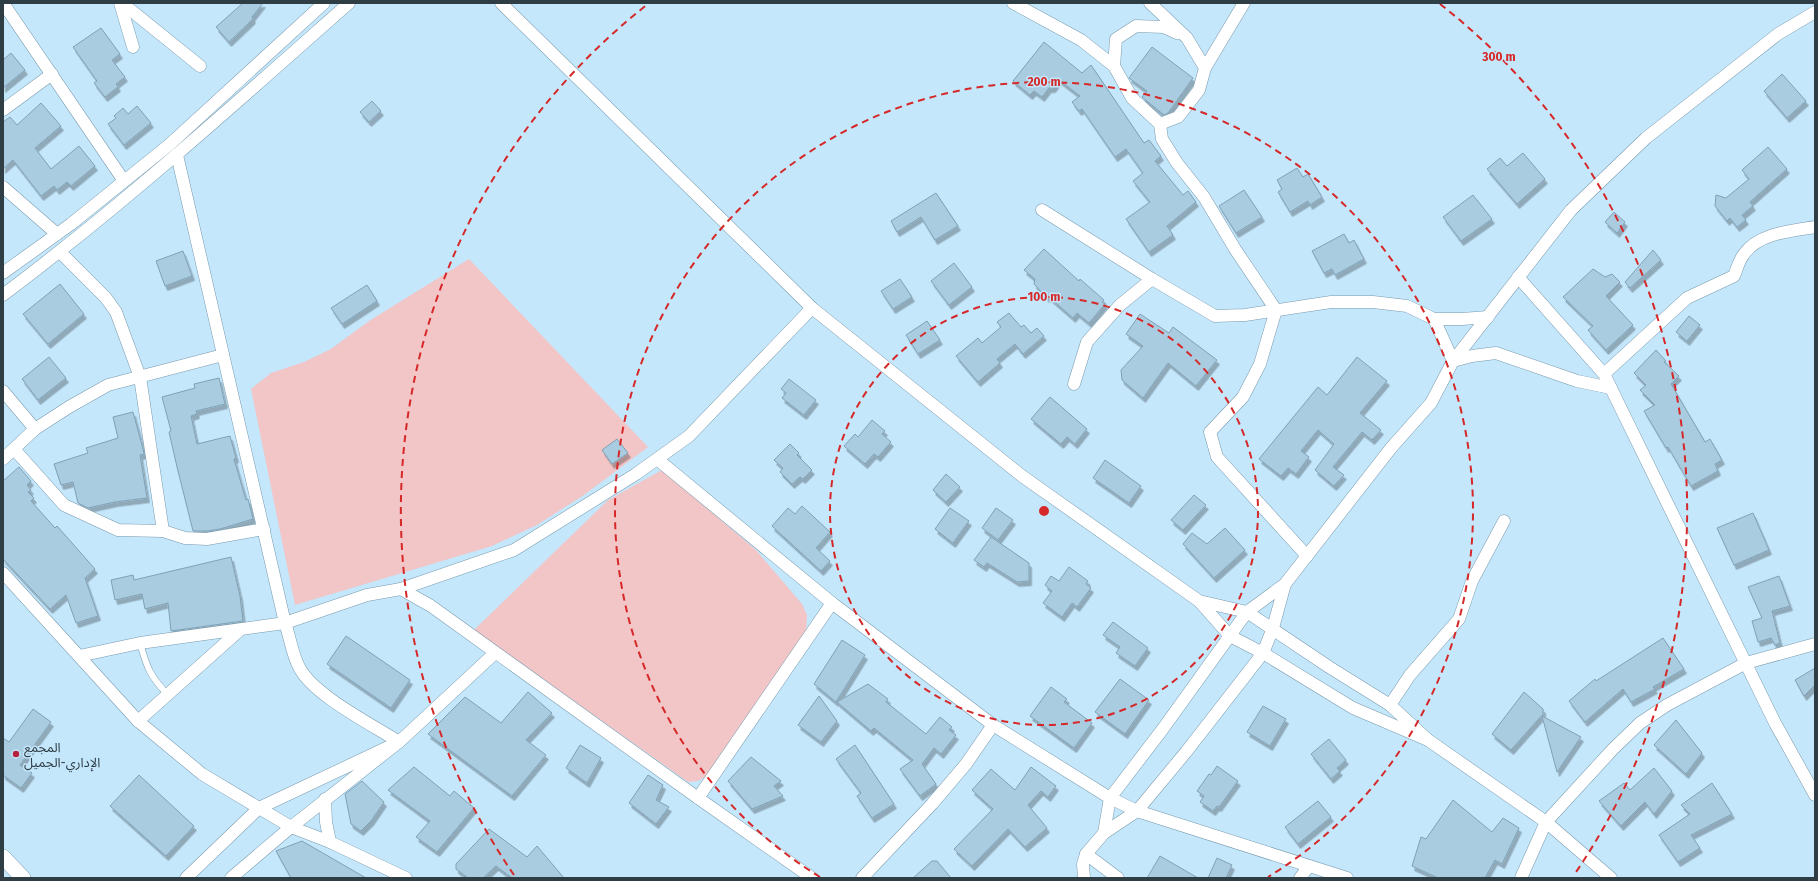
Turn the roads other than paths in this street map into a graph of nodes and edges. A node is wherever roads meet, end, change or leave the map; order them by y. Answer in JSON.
{"nodes":[{"id":1,"x":3,"y":3,"type":"edge"},
{"id":2,"x":121,"y":3,"type":"edge"},
{"id":3,"x":324,"y":3,"type":"edge"},
{"id":4,"x":349,"y":3,"type":"edge"},
{"id":5,"x":501,"y":3,"type":"edge"},
{"id":6,"x":1013,"y":3,"type":"edge"},
{"id":7,"x":1150,"y":3,"type":"edge"},
{"id":8,"x":1244,"y":3,"type":"edge"},
{"id":9,"x":1815,"y":12,"type":"edge"},
{"id":10,"x":1187,"y":38,"type":"junction"},
{"id":11,"x":133,"y":47,"type":"dead end"},
{"id":12,"x":200,"y":66,"type":"dead end"},
{"id":13,"x":1114,"y":66,"type":"junction"},
{"id":14,"x":1205,"y":68,"type":"junction"},
{"id":15,"x":52,"y":74,"type":"junction"},
{"id":16,"x":3,"y":110,"type":"edge"},
{"id":17,"x":1160,"y":124,"type":"junction"},
{"id":18,"x":177,"y":155,"type":"junction"},
{"id":19,"x":124,"y":182,"type":"junction"},
{"id":20,"x":3,"y":187,"type":"edge"},
{"id":21,"x":1042,"y":210,"type":"dead end"},
{"id":22,"x":1815,"y":227,"type":"edge"},
{"id":23,"x":57,"y":234,"type":"junction"},
{"id":24,"x":60,"y":252,"type":"junction"},
{"id":25,"x":3,"y":273,"type":"edge"},
{"id":26,"x":1518,"y":277,"type":"junction"},
{"id":27,"x":1152,"y":279,"type":"junction"},
{"id":28,"x":3,"y":295,"type":"edge"},
{"id":29,"x":812,"y":308,"type":"junction"},
{"id":30,"x":1276,"y":310,"type":"junction"},
{"id":31,"x":1488,"y":317,"type":"junction"},
{"id":32,"x":1434,"y":319,"type":"junction"},
{"id":33,"x":223,"y":355,"type":"junction"},
{"id":34,"x":1453,"y":361,"type":"junction"},
{"id":35,"x":1604,"y":374,"type":"junction"},
{"id":36,"x":140,"y":377,"type":"junction"},
{"id":37,"x":1074,"y":384,"type":"dead end"},
{"id":38,"x":1611,"y":388,"type":"junction"},
{"id":39,"x":3,"y":391,"type":"edge"},
{"id":40,"x":35,"y":429,"type":"junction"},
{"id":41,"x":14,"y":449,"type":"junction"},
{"id":42,"x":3,"y":459,"type":"edge"},
{"id":43,"x":657,"y":459,"type":"junction"},
{"id":44,"x":1504,"y":521,"type":"dead end"},
{"id":45,"x":264,"y":529,"type":"junction"},
{"id":46,"x":163,"y":531,"type":"junction"},
{"id":47,"x":1307,"y":556,"type":"junction"},
{"id":48,"x":3,"y":573,"type":"edge"},
{"id":49,"x":1285,"y":584,"type":"junction"},
{"id":50,"x":401,"y":589,"type":"junction"},
{"id":51,"x":1199,"y":601,"type":"junction"},
{"id":52,"x":832,"y":603,"type":"junction"},
{"id":53,"x":1247,"y":612,"type":"junction"},
{"id":54,"x":285,"y":623,"type":"junction"},
{"id":55,"x":1273,"y":628,"type":"junction"},
{"id":56,"x":240,"y":630,"type":"junction"},
{"id":57,"x":1230,"y":636,"type":"junction"},
{"id":58,"x":140,"y":642,"type":"junction"},
{"id":59,"x":1815,"y":644,"type":"edge"},
{"id":60,"x":495,"y":653,"type":"junction"},
{"id":61,"x":1263,"y":653,"type":"junction"},
{"id":62,"x":79,"y":656,"type":"junction"},
{"id":63,"x":1746,"y":663,"type":"junction"},
{"id":64,"x":168,"y":695,"type":"junction"},
{"id":65,"x":1390,"y":705,"type":"junction"},
{"id":66,"x":138,"y":721,"type":"junction"},
{"id":67,"x":993,"y":725,"type":"junction"},
{"id":68,"x":1428,"y":740,"type":"junction"},
{"id":69,"x":399,"y":742,"type":"junction"},
{"id":70,"x":1813,"y":788,"type":"edge"},
{"id":71,"x":698,"y":798,"type":"junction"},
{"id":72,"x":1110,"y":798,"type":"junction"},
{"id":73,"x":325,"y":799,"type":"junction"},
{"id":74,"x":259,"y":808,"type":"junction"},
{"id":75,"x":1137,"y":811,"type":"junction"},
{"id":76,"x":1546,"y":822,"type":"junction"},
{"id":77,"x":291,"y":827,"type":"junction"},
{"id":78,"x":1104,"y":833,"type":"junction"},
{"id":79,"x":330,"y":842,"type":"junction"},
{"id":80,"x":1086,"y":854,"type":"junction"},
{"id":81,"x":3,"y":857,"type":"edge"},
{"id":82,"x":1308,"y":866,"type":"junction"},
{"id":83,"x":23,"y":878,"type":"edge"},
{"id":84,"x":186,"y":878,"type":"edge"},
{"id":85,"x":231,"y":878,"type":"edge"},
{"id":86,"x":406,"y":878,"type":"edge"},
{"id":87,"x":812,"y":878,"type":"edge"},
{"id":88,"x":862,"y":878,"type":"edge"},
{"id":89,"x":1084,"y":878,"type":"edge"},
{"id":90,"x":1118,"y":878,"type":"edge"},
{"id":91,"x":1300,"y":878,"type":"edge"},
{"id":92,"x":1347,"y":878,"type":"edge"},
{"id":93,"x":1522,"y":878,"type":"edge"},
{"id":94,"x":1611,"y":878,"type":"edge"}],
"edges":[{"from":1,"to":15,"type":"street"},
{"from":2,"to":11,"type":"street"},
{"from":2,"to":12,"type":"street"},
{"from":3,"to":19,"type":"street"},
{"from":4,"to":18,"type":"street"},
{"from":5,"to":29,"type":"street"},
{"from":6,"to":13,"type":"street"},
{"from":7,"to":10,"type":"street"},
{"from":8,"to":14,"type":"street"},
{"from":9,"to":26,"type":"street"},
{"from":10,"to":13,"type":"street"},
{"from":10,"to":14,"type":"street"},
{"from":13,"to":17,"type":"street"},
{"from":14,"to":17,"type":"street"},
{"from":15,"to":16,"type":"street"},
{"from":15,"to":19,"type":"street"},
{"from":17,"to":30,"type":"street"},
{"from":18,"to":24,"type":"street"},
{"from":18,"to":33,"type":"street"},
{"from":19,"to":23,"type":"street"},
{"from":20,"to":23,"type":"street"},
{"from":21,"to":27,"type":"street"},
{"from":22,"to":35,"type":"street"},
{"from":23,"to":25,"type":"street"},
{"from":24,"to":28,"type":"street"},
{"from":24,"to":36,"type":"street"},
{"from":26,"to":31,"type":"street"},
{"from":26,"to":35,"type":"street"},
{"from":27,"to":30,"type":"street"},
{"from":27,"to":37,"type":"street"},
{"from":29,"to":43,"type":"street"},
{"from":29,"to":51,"type":"street"},
{"from":30,"to":32,"type":"street"},
{"from":30,"to":47,"type":"street"},
{"from":31,"to":32,"type":"street"},
{"from":31,"to":34,"type":"street"},
{"from":32,"to":34,"type":"street"},
{"from":33,"to":36,"type":"street"},
{"from":33,"to":45,"type":"street"},
{"from":34,"to":38,"type":"street"},
{"from":34,"to":47,"type":"street"},
{"from":35,"to":38,"type":"street"},
{"from":36,"to":40,"type":"street"},
{"from":36,"to":46,"type":"street"},
{"from":38,"to":63,"type":"street"},
{"from":39,"to":40,"type":"street"},
{"from":40,"to":41,"type":"street"},
{"from":41,"to":42,"type":"street"},
{"from":41,"to":46,"type":"street"},
{"from":43,"to":50,"type":"street"},
{"from":43,"to":52,"type":"street"},
{"from":44,"to":65,"type":"street"},
{"from":45,"to":46,"type":"street"},
{"from":45,"to":54,"type":"street"},
{"from":47,"to":49,"type":"street"},
{"from":48,"to":62,"type":"street"},
{"from":49,"to":53,"type":"street"},
{"from":49,"to":55,"type":"street"},
{"from":50,"to":54,"type":"street"},
{"from":50,"to":60,"type":"street"},
{"from":51,"to":53,"type":"street"},
{"from":51,"to":57,"type":"street"},
{"from":52,"to":67,"type":"street"},
{"from":52,"to":71,"type":"street"},
{"from":53,"to":55,"type":"street"},
{"from":53,"to":57,"type":"street"},
{"from":54,"to":56,"type":"street"},
{"from":54,"to":69,"type":"street"},
{"from":55,"to":61,"type":"street"},
{"from":55,"to":65,"type":"street"},
{"from":56,"to":58,"type":"street"},
{"from":56,"to":64,"type":"street"},
{"from":57,"to":61,"type":"street"},
{"from":57,"to":72,"type":"street"},
{"from":58,"to":62,"type":"street"},
{"from":58,"to":64,"type":"lane"},
{"from":59,"to":63,"type":"street"},
{"from":60,"to":69,"type":"street"},
{"from":60,"to":71,"type":"street"},
{"from":61,"to":68,"type":"street"},
{"from":61,"to":75,"type":"street"},
{"from":62,"to":66,"type":"street"},
{"from":63,"to":70,"type":"street"},
{"from":63,"to":76,"type":"street"},
{"from":64,"to":66,"type":"street"},
{"from":65,"to":68,"type":"street"},
{"from":66,"to":74,"type":"street"},
{"from":67,"to":72,"type":"street"},
{"from":67,"to":88,"type":"street"},
{"from":68,"to":76,"type":"street"},
{"from":69,"to":73,"type":"street"},
{"from":69,"to":74,"type":"street"},
{"from":71,"to":87,"type":"street"},
{"from":72,"to":75,"type":"street"},
{"from":72,"to":78,"type":"street"},
{"from":73,"to":77,"type":"street"},
{"from":73,"to":79,"type":"street"},
{"from":74,"to":77,"type":"street"},
{"from":74,"to":84,"type":"street"},
{"from":75,"to":78,"type":"street"},
{"from":75,"to":82,"type":"street"},
{"from":76,"to":93,"type":"street"},
{"from":76,"to":94,"type":"street"},
{"from":77,"to":79,"type":"street"},
{"from":77,"to":85,"type":"street"},
{"from":78,"to":80,"type":"street"},
{"from":79,"to":86,"type":"street"},
{"from":80,"to":89,"type":"street"},
{"from":80,"to":90,"type":"street"},
{"from":81,"to":83,"type":"street"},
{"from":82,"to":91,"type":"street"},
{"from":82,"to":92,"type":"street"}]}
